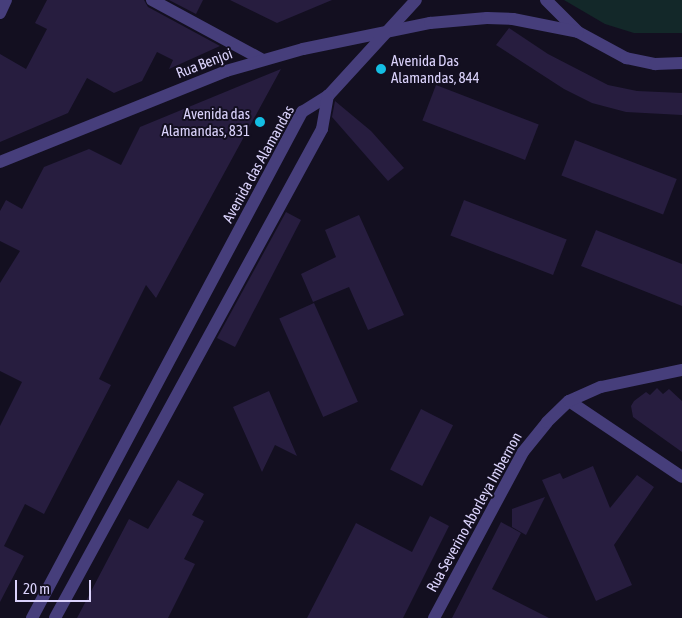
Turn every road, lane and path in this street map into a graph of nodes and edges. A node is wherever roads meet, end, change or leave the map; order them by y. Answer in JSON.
{"nodes":[{"id":1,"x":6,"y":0,"type":"edge"},
{"id":2,"x":152,"y":0,"type":"edge"},
{"id":3,"x":416,"y":0,"type":"edge"},
{"id":4,"x":546,"y":0,"type":"edge"},
{"id":5,"x":0,"y":12,"type":"edge"},
{"id":6,"x":385,"y":32,"type":"junction"},
{"id":7,"x":578,"y":32,"type":"junction"},
{"id":8,"x":261,"y":59,"type":"junction"},
{"id":9,"x":682,"y":63,"type":"edge"},
{"id":10,"x":328,"y":96,"type":"junction"},
{"id":11,"x":0,"y":162,"type":"edge"},
{"id":12,"x":682,"y":370,"type":"edge"},
{"id":13,"x":568,"y":401,"type":"junction"},
{"id":14,"x":682,"y":477,"type":"edge"},
{"id":15,"x":35,"y":616,"type":"edge"},
{"id":16,"x":55,"y":618,"type":"edge"},
{"id":17,"x":434,"y":618,"type":"edge"}],
"edges":[{"from":1,"to":5,"type":"street"},
{"from":2,"to":8,"type":"street"},
{"from":3,"to":6,"type":"street"},
{"from":4,"to":7,"type":"street"},
{"from":6,"to":7,"type":"street"},
{"from":6,"to":8,"type":"street","name":"Rua Benjoi"},
{"from":6,"to":10,"type":"street"},
{"from":7,"to":9,"type":"street"},
{"from":8,"to":11,"type":"street","name":"Rua Benjoi"},
{"from":10,"to":15,"type":"street","name":"Avenida das Alamandas"},
{"from":10,"to":16,"type":"street"},
{"from":12,"to":13,"type":"street","name":"Rua Severino Aborleya Imbernon"},
{"from":13,"to":14,"type":"street"},
{"from":13,"to":17,"type":"street","name":"Rua Severino Aborleya Imbernon"}]}
